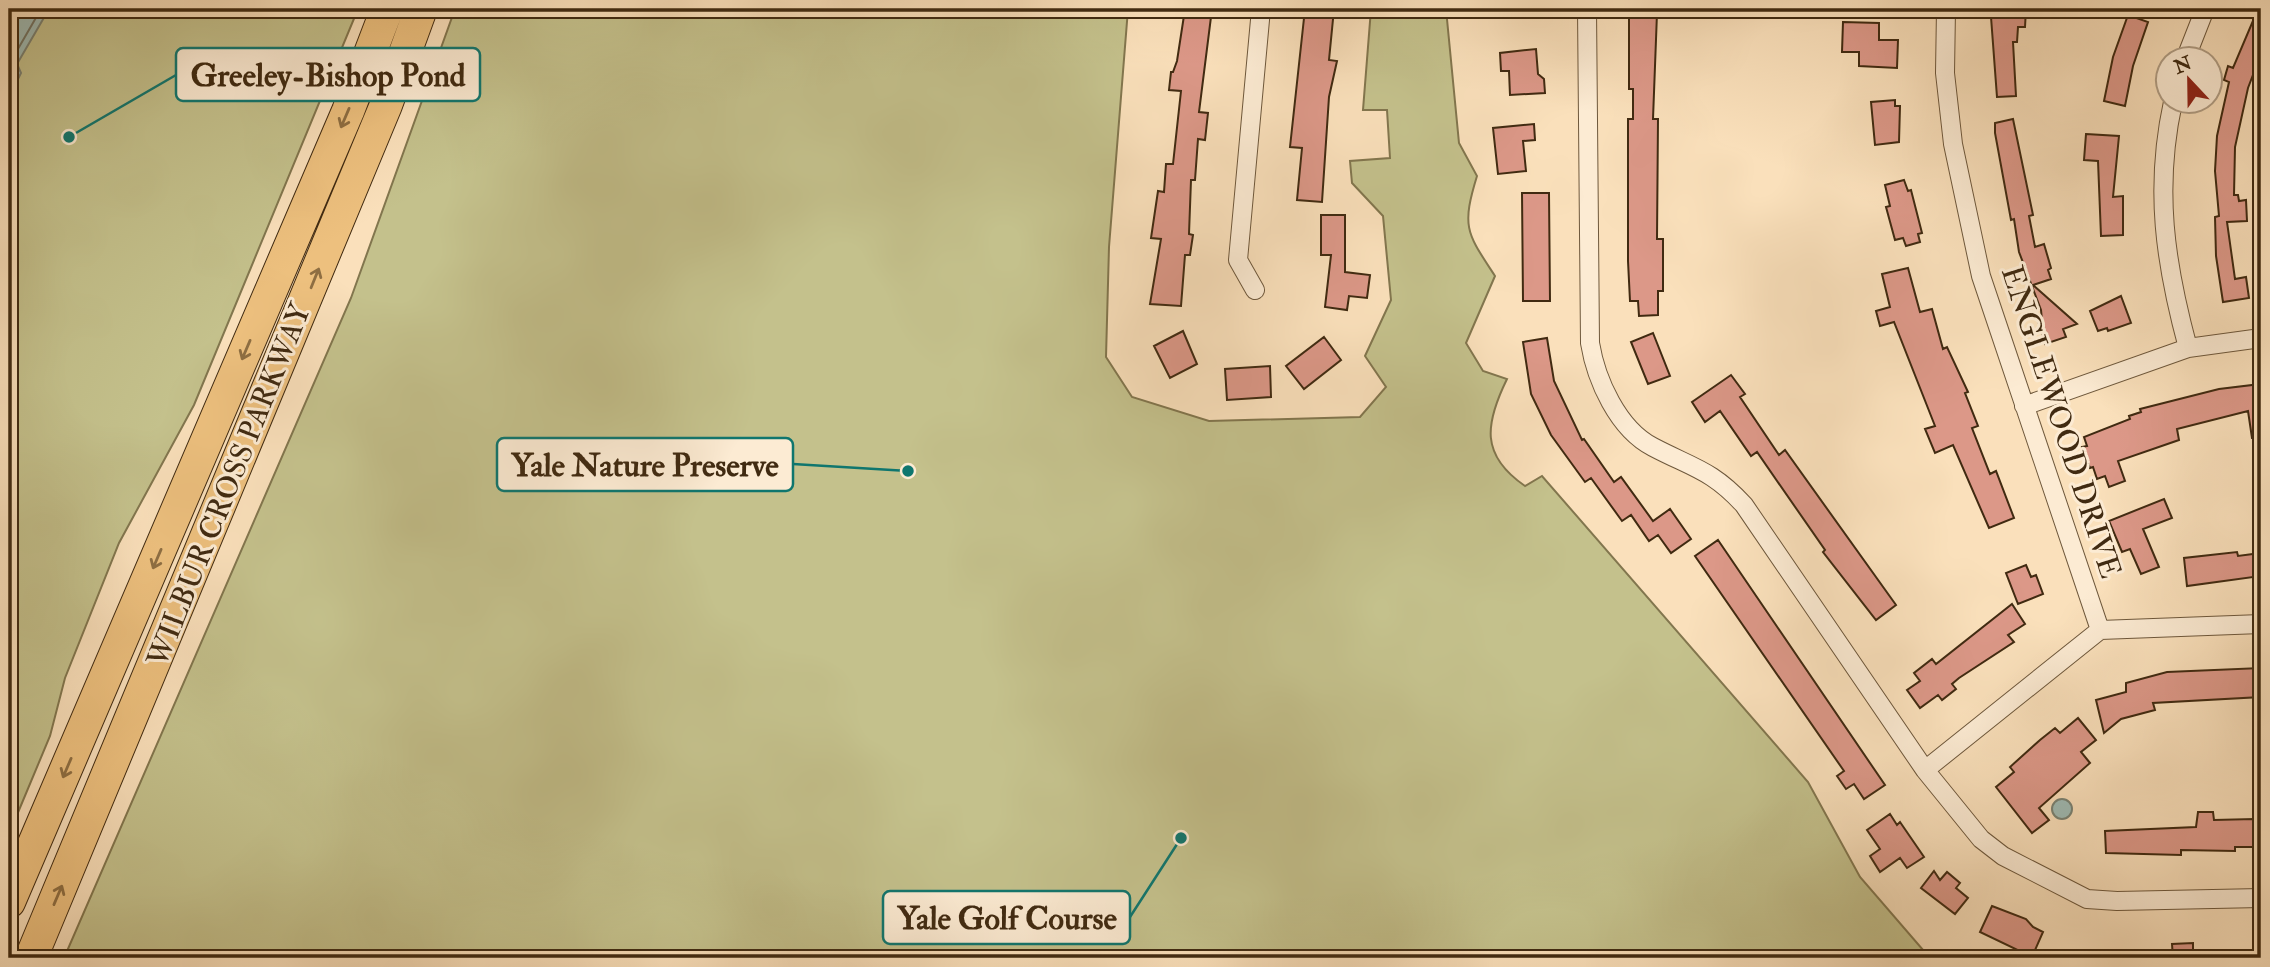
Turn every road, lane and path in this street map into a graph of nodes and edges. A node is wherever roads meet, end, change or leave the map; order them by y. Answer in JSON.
{"nodes":[{"id":1,"x":387,"y":9,"type":"edge"},
{"id":2,"x":421,"y":9,"type":"edge"},
{"id":3,"x":1261,"y":9,"type":"edge"},
{"id":4,"x":1587,"y":9,"type":"edge"},
{"id":5,"x":1946,"y":9,"type":"edge"},
{"id":6,"x":2205,"y":9,"type":"edge"},
{"id":7,"x":2190,"y":46,"type":"edge"},
{"id":8,"x":2170,"y":116,"type":"edge"},
{"id":9,"x":1255,"y":290,"type":"dead end"},
{"id":10,"x":2261,"y":338,"type":"edge"},
{"id":11,"x":2188,"y":348,"type":"junction"},
{"id":12,"x":2024,"y":406,"type":"junction"},
{"id":13,"x":2261,"y":624,"type":"edge"},
{"id":14,"x":2100,"y":630,"type":"junction"},
{"id":15,"x":1925,"y":770,"type":"junction"},
{"id":16,"x":2261,"y":898,"type":"edge"},
{"id":17,"x":9,"y":902,"type":"edge"},
{"id":18,"x":31,"y":958,"type":"edge"}],
"edges":[{"from":1,"to":17,"type":"highway","name":"WILBUR CROSS PARKWAY","one_way":true},
{"from":18,"to":2,"type":"highway","name":"WILBUR CROSS PARKWAY","one_way":true},
{"from":3,"to":9,"type":"street"},
{"from":4,"to":15,"type":"street"},
{"from":5,"to":12,"type":"street","name":"ENGLEWOOD DRIVE"},
{"from":6,"to":7,"type":"street"},
{"from":8,"to":11,"type":"street"},
{"from":10,"to":11,"type":"street"},
{"from":11,"to":12,"type":"street"},
{"from":12,"to":14,"type":"street","name":"ENGLEWOOD DRIVE"},
{"from":13,"to":14,"type":"street"},
{"from":14,"to":15,"type":"street"},
{"from":15,"to":16,"type":"street"}]}
